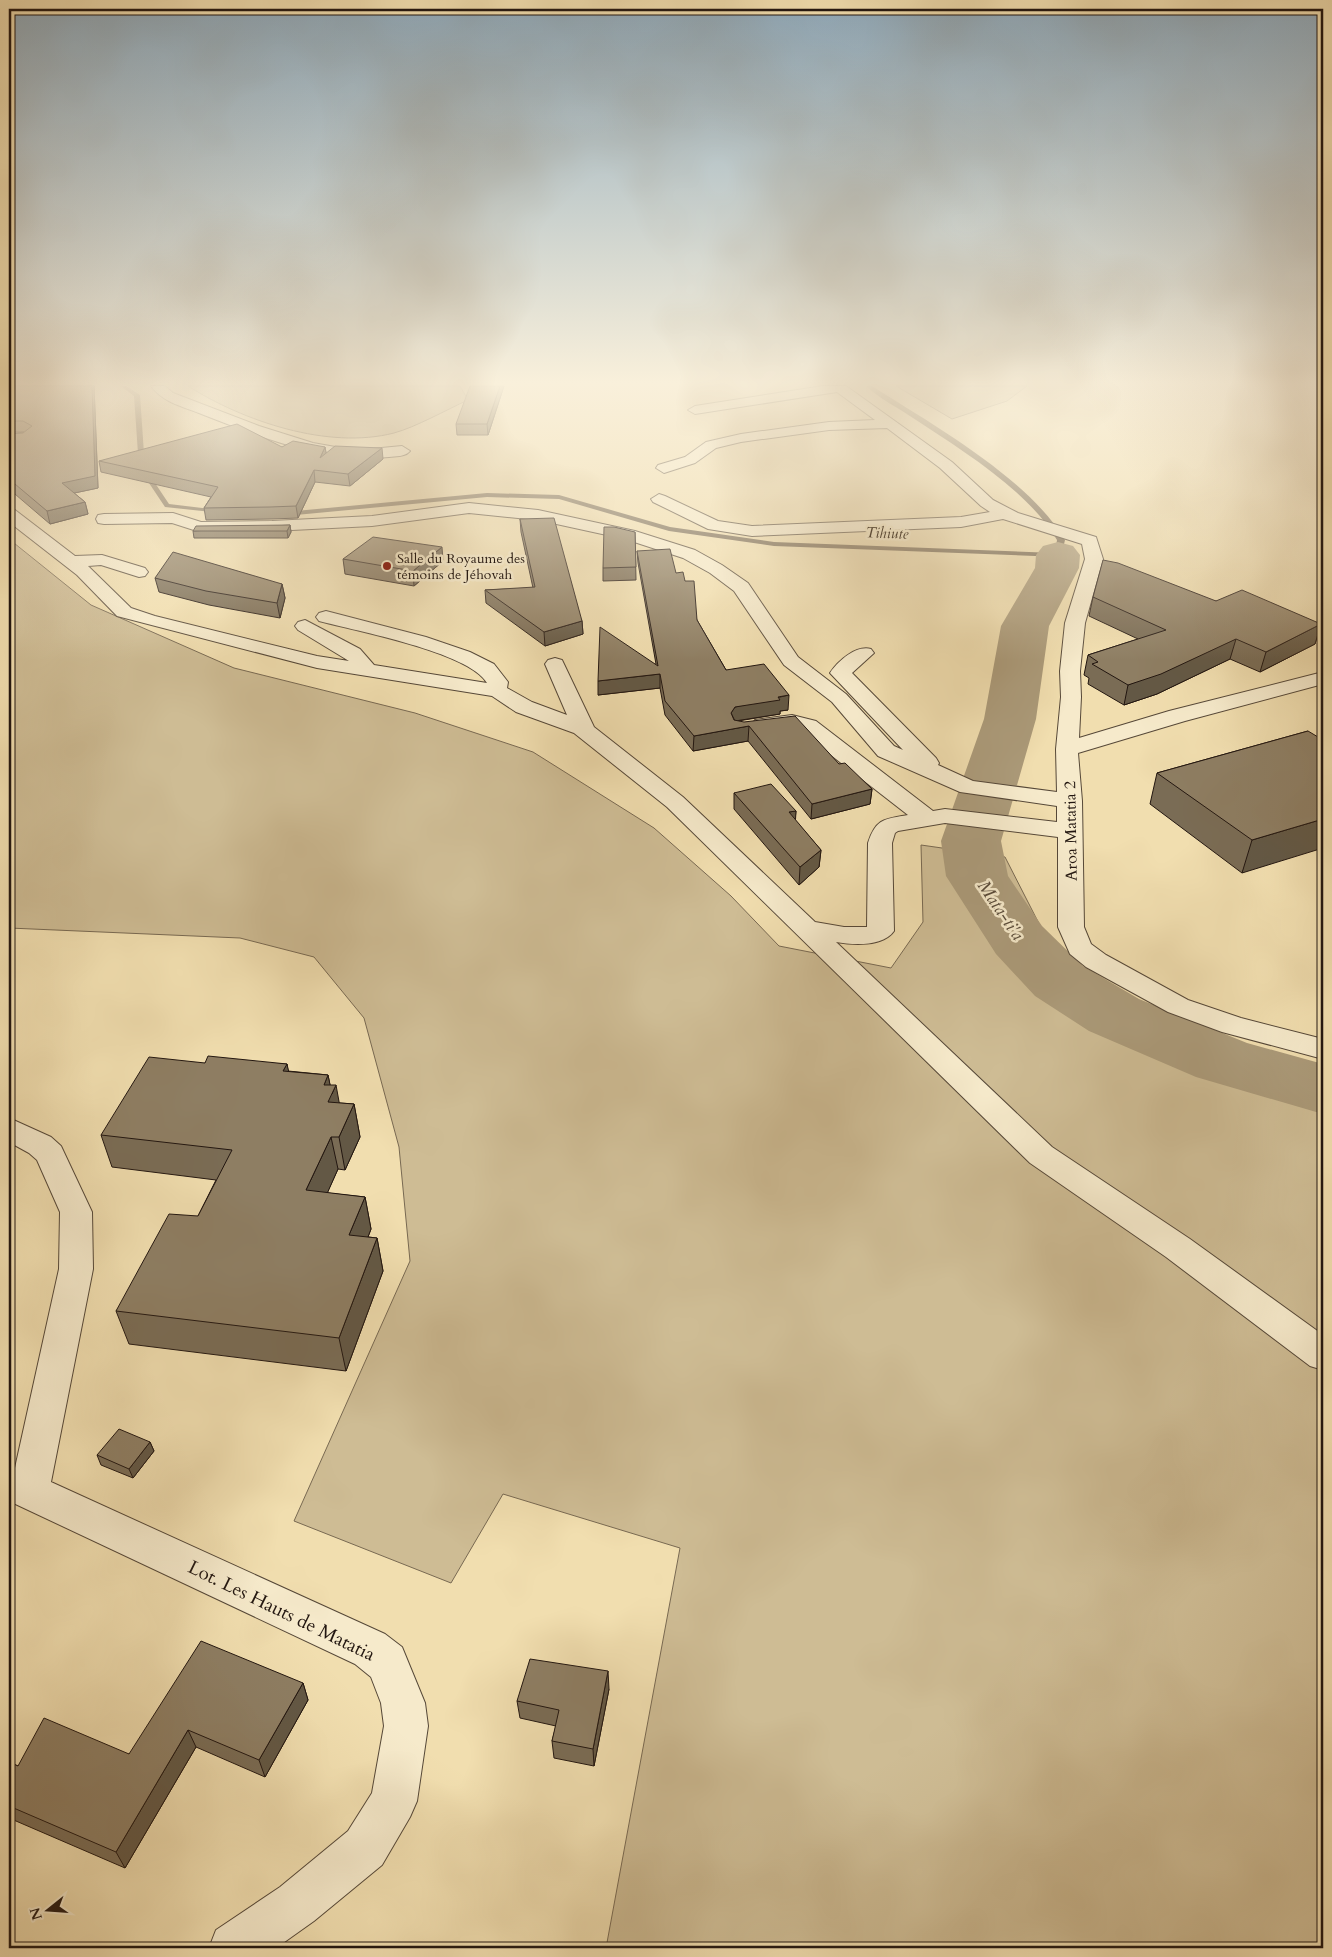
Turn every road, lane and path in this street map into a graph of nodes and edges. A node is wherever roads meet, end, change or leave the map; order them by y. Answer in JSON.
{"nodes":[{"id":1,"x":960,"y":477,"type":"edge"},
{"id":2,"x":659,"y":499,"type":"dead end"},
{"id":3,"x":1015,"y":506,"type":"junction"},
{"id":4,"x":9,"y":514,"type":"edge"},
{"id":5,"x":104,"y":519,"type":"dead end"},
{"id":6,"x":70,"y":562,"type":"junction"},
{"id":7,"x":139,"y":572,"type":"dead end"},
{"id":8,"x":326,"y":617,"type":"dead end"},
{"id":9,"x":305,"y":626,"type":"dead end"},
{"id":10,"x":864,"y":653,"type":"dead end"},
{"id":11,"x":555,"y":664,"type":"dead end"},
{"id":12,"x":368,"y":670,"type":"junction"},
{"id":13,"x":1318,"y":685,"type":"edge"},
{"id":14,"x":496,"y":692,"type":"junction"},
{"id":15,"x":743,"y":728,"type":"edge"},
{"id":16,"x":585,"y":731,"type":"junction"},
{"id":17,"x":1067,"y":749,"type":"junction"},
{"id":18,"x":959,"y":784,"type":"junction"},
{"id":19,"x":1070,"y":802,"type":"junction"},
{"id":20,"x":936,"y":817,"type":"junction"},
{"id":21,"x":1069,"y":832,"type":"junction"},
{"id":22,"x":807,"y":928,"type":"junction"},
{"id":23,"x":1323,"y":1049,"type":"edge"},
{"id":24,"x":9,"y":1129,"type":"edge"},
{"id":25,"x":1323,"y":1355,"type":"edge"},
{"id":26,"x":19,"y":1488,"type":"edge"},
{"id":27,"x":234,"y":1948,"type":"edge"}],
"edges":[{"from":1,"to":3,"type":"street","name":"Aroa Matatia 2"},
{"from":2,"to":3,"type":"street"},
{"from":3,"to":17,"type":"street","name":"Aroa Matatia 2"},
{"from":4,"to":6,"type":"street"},
{"from":5,"to":18,"type":"street"},
{"from":6,"to":7,"type":"street"},
{"from":6,"to":12,"type":"street"},
{"from":8,"to":14,"type":"street"},
{"from":9,"to":12,"type":"street"},
{"from":10,"to":18,"type":"street"},
{"from":11,"to":16,"type":"street"},
{"from":12,"to":14,"type":"street"},
{"from":13,"to":17,"type":"street"},
{"from":14,"to":16,"type":"street"},
{"from":15,"to":20,"type":"street"},
{"from":16,"to":22,"type":"street"},
{"from":17,"to":19,"type":"street","name":"Aroa Matatia 2"},
{"from":18,"to":19,"type":"street"},
{"from":19,"to":21,"type":"street","name":"Aroa Matatia 2"},
{"from":20,"to":21,"type":"street"},
{"from":20,"to":22,"type":"street"},
{"from":21,"to":23,"type":"street","name":"Aroa Matatia 2"},
{"from":22,"to":25,"type":"street"},
{"from":24,"to":26,"type":"street"},
{"from":26,"to":27,"type":"street","name":"Lot. Les Hauts de Matatia"}]}
